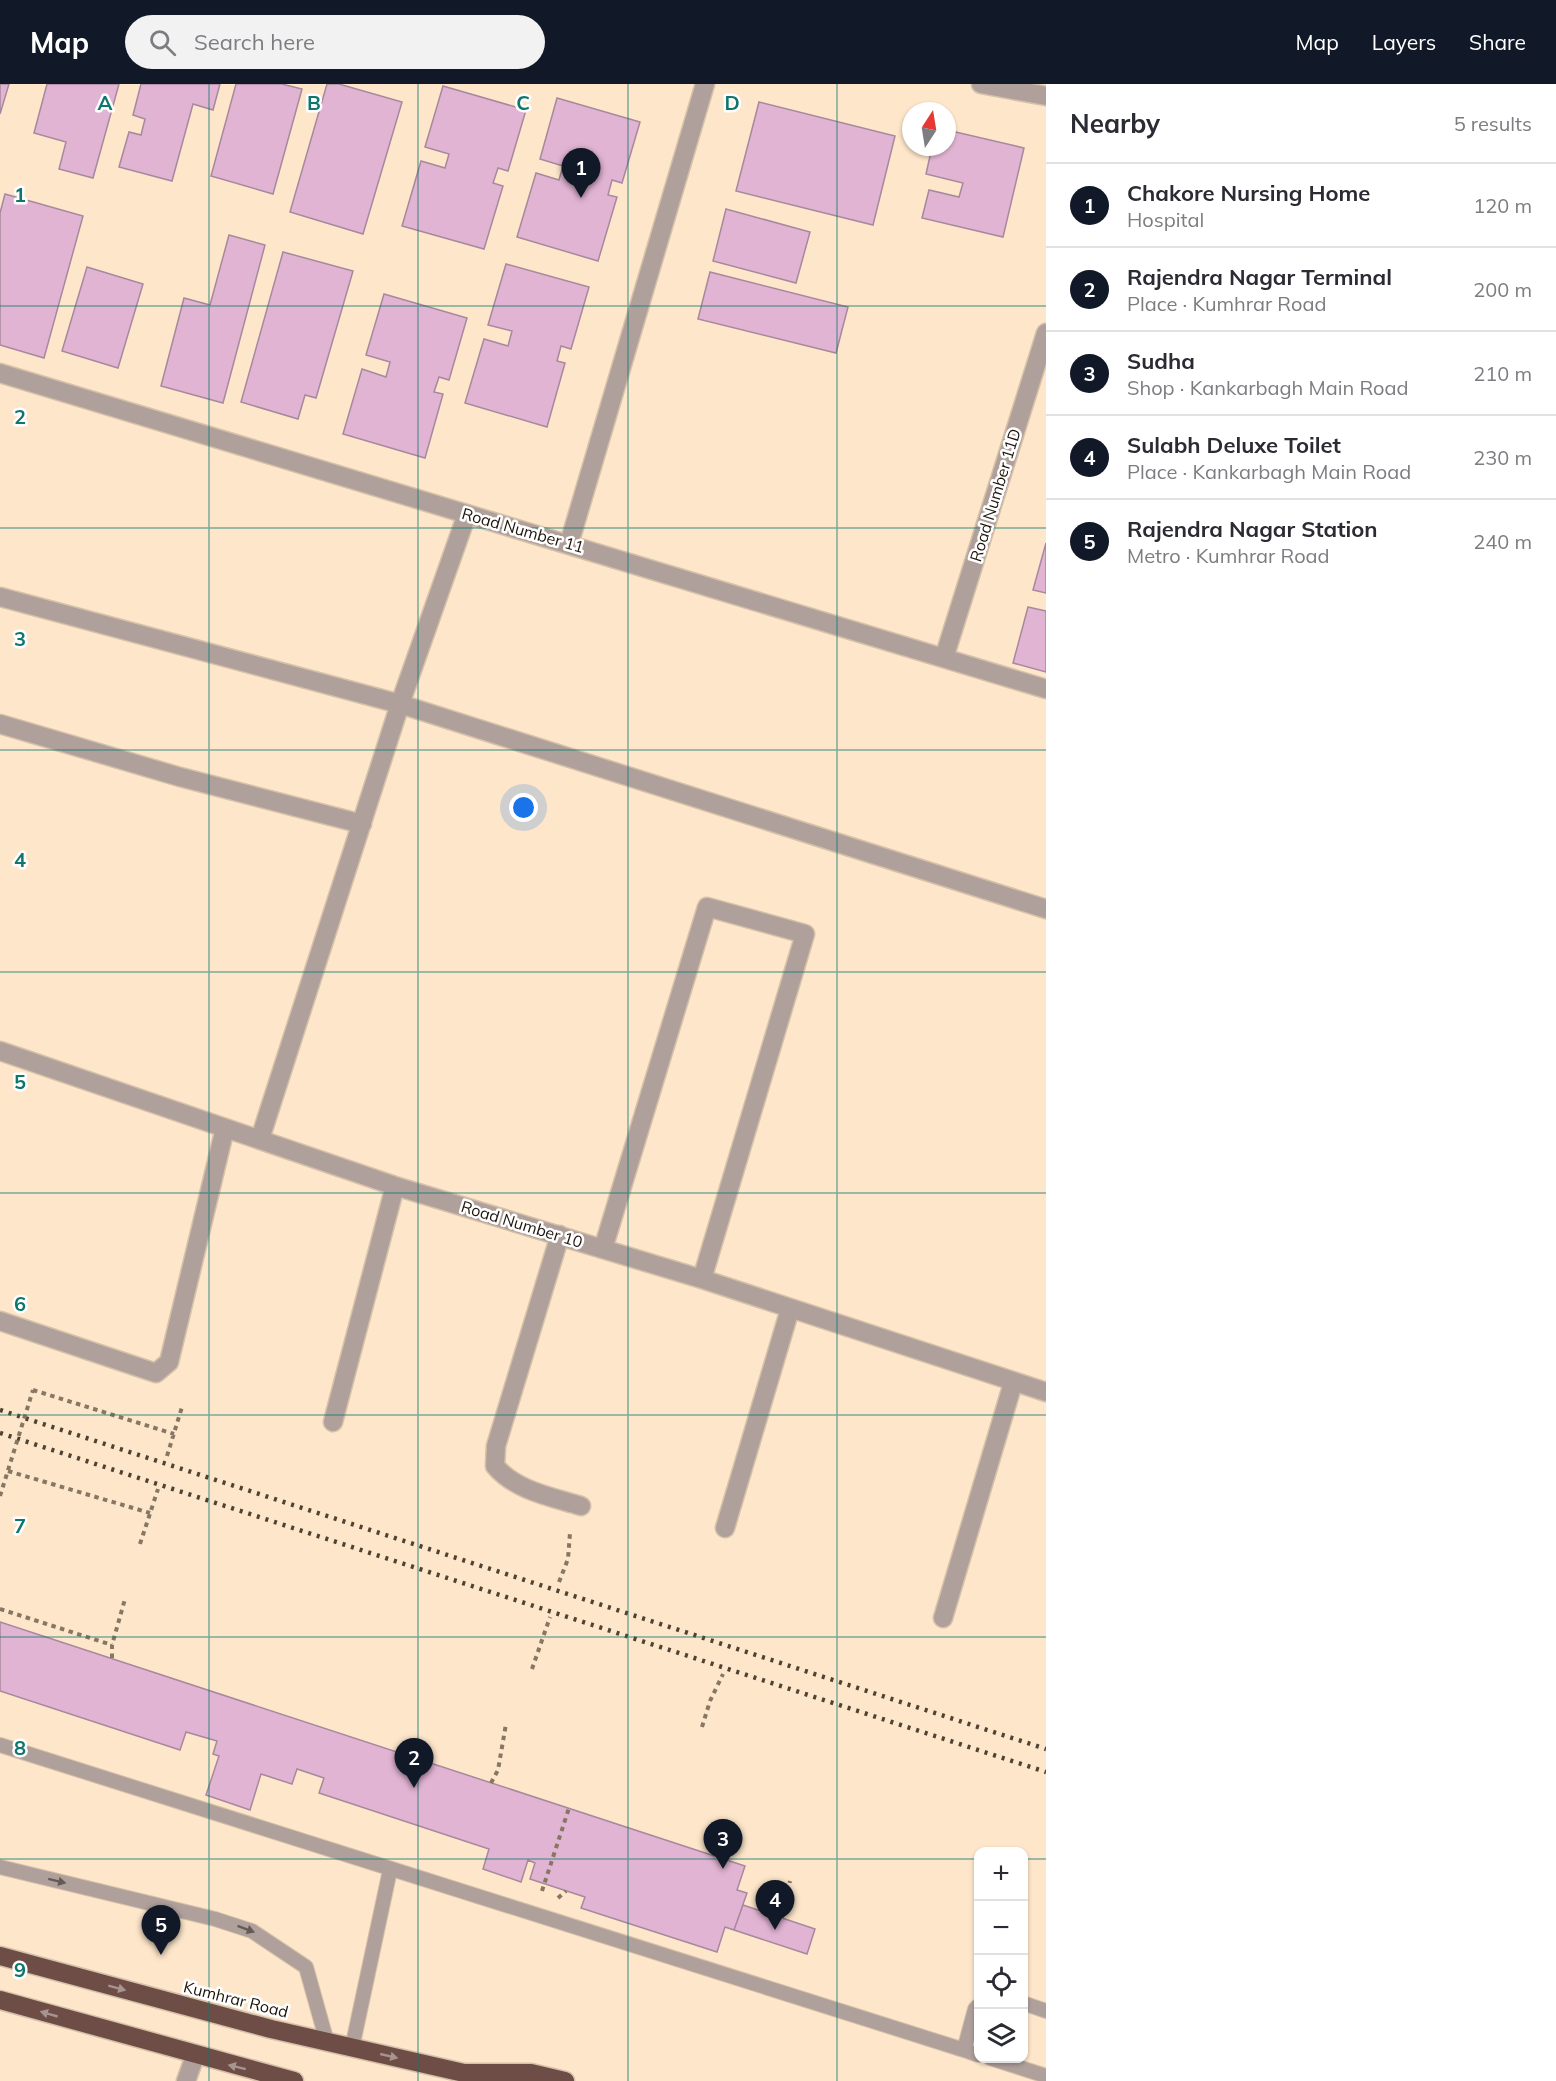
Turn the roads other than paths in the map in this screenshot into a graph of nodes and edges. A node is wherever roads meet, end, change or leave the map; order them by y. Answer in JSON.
{"nodes":[{"id":1,"x":705,"y":84,"type":"edge"},
{"id":2,"x":981,"y":84,"type":"edge"},
{"id":3,"x":1046,"y":96,"type":"edge"},
{"id":4,"x":1046,"y":333,"type":"edge"},
{"id":5,"x":0,"y":373,"type":"edge"},
{"id":6,"x":467,"y":514,"type":"junction"},
{"id":7,"x":569,"y":544,"type":"junction"},
{"id":8,"x":0,"y":597,"type":"edge"},
{"id":9,"x":944,"y":658,"type":"junction"},
{"id":10,"x":1046,"y":689,"type":"edge"},
{"id":11,"x":400,"y":705,"type":"junction"},
{"id":12,"x":0,"y":724,"type":"edge"},
{"id":13,"x":362,"y":824,"type":"junction"},
{"id":14,"x":1046,"y":909,"type":"edge"},
{"id":15,"x":0,"y":1050,"type":"edge"},
{"id":16,"x":225,"y":1128,"type":"junction"},
{"id":17,"x":260,"y":1139,"type":"junction"},
{"id":18,"x":395,"y":1186,"type":"junction"},
{"id":19,"x":560,"y":1235,"type":"junction"},
{"id":20,"x":603,"y":1248,"type":"junction"},
{"id":21,"x":702,"y":1279,"type":"junction"},
{"id":22,"x":790,"y":1309,"type":"junction"},
{"id":23,"x":0,"y":1322,"type":"edge"},
{"id":24,"x":1013,"y":1383,"type":"junction"},
{"id":25,"x":1046,"y":1392,"type":"edge"},
{"id":26,"x":333,"y":1422,"type":"dead end"},
{"id":27,"x":581,"y":1506,"type":"dead end"},
{"id":28,"x":725,"y":1528,"type":"dead end"},
{"id":29,"x":943,"y":1618,"type":"dead end"},
{"id":30,"x":0,"y":1746,"type":"edge"},
{"id":31,"x":0,"y":1867,"type":"edge"},
{"id":32,"x":390,"y":1870,"type":"junction"},
{"id":33,"x":0,"y":1956,"type":"edge"},
{"id":34,"x":0,"y":2000,"type":"edge"},
{"id":35,"x":1028,"y":2005,"type":"edge"},
{"id":36,"x":975,"y":2009,"type":"edge"},
{"id":37,"x":1046,"y":2011,"type":"edge"},
{"id":38,"x":327,"y":2042,"type":"junction"},
{"id":39,"x":352,"y":2048,"type":"junction"},
{"id":40,"x":964,"y":2050,"type":"junction"},
{"id":41,"x":974,"y":2054,"type":"edge"},
{"id":42,"x":195,"y":2056,"type":"junction"},
{"id":43,"x":1006,"y":2063,"type":"edge"},
{"id":44,"x":1046,"y":2076,"type":"edge"},
{"id":45,"x":186,"y":2081,"type":"edge"},
{"id":46,"x":294,"y":2081,"type":"edge"},
{"id":47,"x":565,"y":2081,"type":"edge"}],
"edges":[{"from":1,"to":7,"type":"street"},
{"from":2,"to":3,"type":"street"},
{"from":4,"to":9,"type":"street","name":"Road Number 11D"},
{"from":5,"to":6,"type":"street","name":"Road Number 11"},
{"from":6,"to":7,"type":"street","name":"Road Number 11"},
{"from":6,"to":11,"type":"street"},
{"from":7,"to":9,"type":"street","name":"Road Number 11"},
{"from":8,"to":11,"type":"street"},
{"from":9,"to":10,"type":"street","name":"Road Number 11"},
{"from":11,"to":13,"type":"street"},
{"from":11,"to":14,"type":"street"},
{"from":12,"to":13,"type":"street"},
{"from":13,"to":17,"type":"street"},
{"from":15,"to":16,"type":"street","name":"Road Number 10"},
{"from":16,"to":17,"type":"street","name":"Road Number 10"},
{"from":16,"to":23,"type":"street"},
{"from":17,"to":18,"type":"street","name":"Road Number 10"},
{"from":18,"to":19,"type":"street","name":"Road Number 10"},
{"from":18,"to":26,"type":"street"},
{"from":19,"to":20,"type":"street","name":"Road Number 10"},
{"from":19,"to":27,"type":"street"},
{"from":20,"to":21,"type":"street","name":"Road Number 10"},
{"from":20,"to":21,"type":"street"},
{"from":21,"to":22,"type":"street","name":"Road Number 10"},
{"from":22,"to":24,"type":"street","name":"Road Number 10"},
{"from":22,"to":28,"type":"street"},
{"from":24,"to":25,"type":"street","name":"Road Number 10"},
{"from":24,"to":29,"type":"street"},
{"from":30,"to":32,"type":"lane"},
{"from":31,"to":38,"type":"lane","one_way":true},
{"from":32,"to":39,"type":"lane"},
{"from":32,"to":40,"type":"lane"},
{"from":33,"to":38,"type":"highway","name":"Kumhrar Road","one_way":true},
{"from":42,"to":34,"type":"highway","one_way":true},
{"from":35,"to":37,"type":"lane"},
{"from":36,"to":40,"type":"lane"},
{"from":38,"to":39,"type":"highway","name":"Kumhrar Road"},
{"from":39,"to":47,"type":"highway","name":"Kumhrar Road","one_way":true},
{"from":40,"to":41,"type":"lane"},
{"from":42,"to":45,"type":"street"},
{"from":46,"to":42,"type":"highway","one_way":true},
{"from":43,"to":44,"type":"lane"}]}
